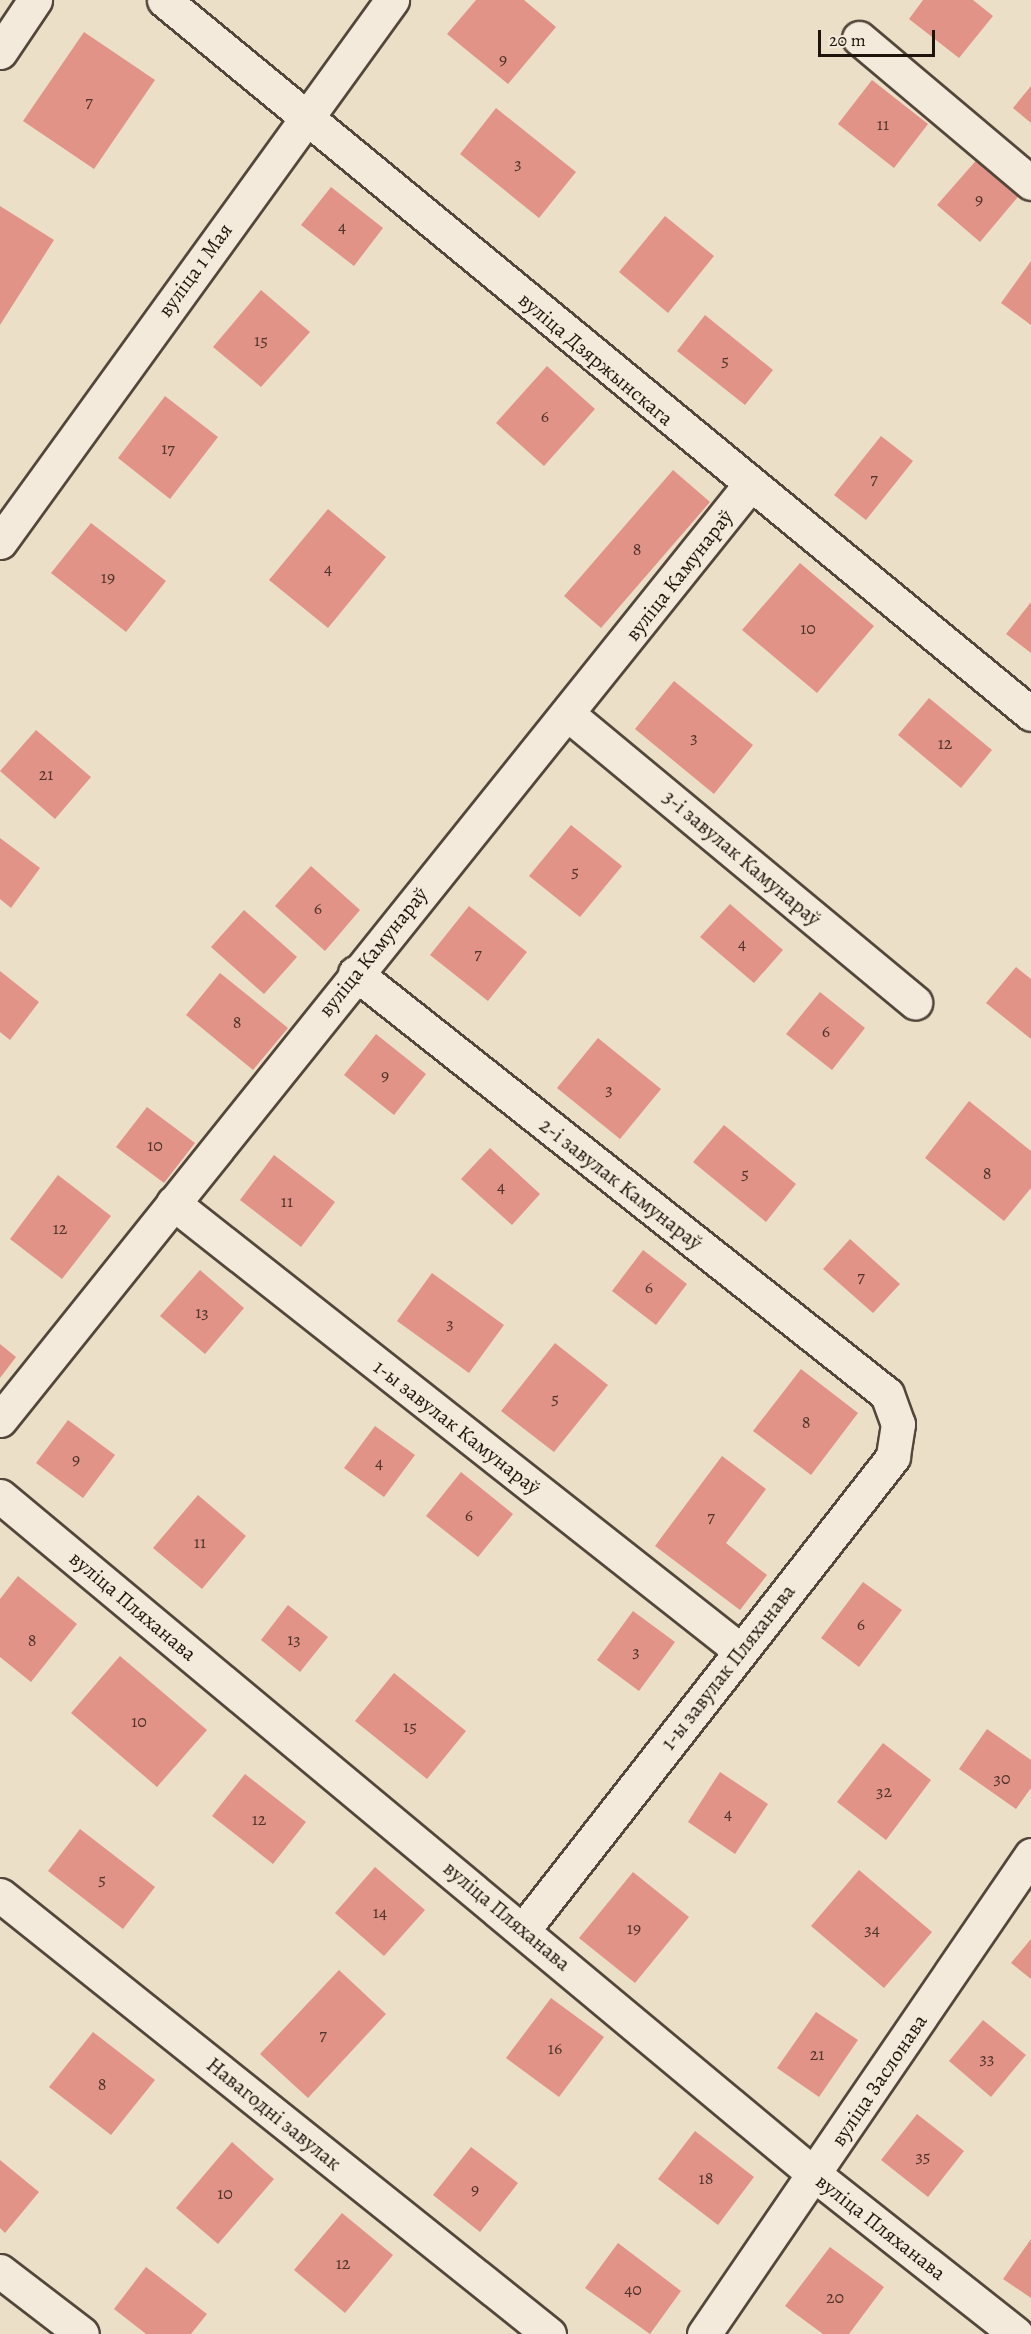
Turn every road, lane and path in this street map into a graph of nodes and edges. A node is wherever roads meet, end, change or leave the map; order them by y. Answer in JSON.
{"nodes":[{"id":1,"x":34,"y":0,"type":"edge"},
{"id":2,"x":164,"y":0,"type":"edge"},
{"id":3,"x":392,"y":0,"type":"edge"},
{"id":4,"x":859,"y":38,"type":"dead end"},
{"id":5,"x":0,"y":52,"type":"edge"},
{"id":6,"x":306,"y":116,"type":"junction"},
{"id":7,"x":1031,"y":183,"type":"edge"},
{"id":8,"x":748,"y":486,"type":"junction"},
{"id":9,"x":0,"y":543,"type":"edge"},
{"id":10,"x":1031,"y":714,"type":"edge"},
{"id":11,"x":569,"y":715,"type":"junction"},
{"id":12,"x":355,"y":973,"type":"junction"},
{"id":13,"x":915,"y":1002,"type":"dead end"},
{"id":14,"x":173,"y":1203,"type":"junction"},
{"id":15,"x":886,"y":1395,"type":"joint"},
{"id":16,"x":0,"y":1420,"type":"edge"},
{"id":17,"x":0,"y":1496,"type":"edge"},
{"id":18,"x":741,"y":1651,"type":"junction"},
{"id":19,"x":1031,"y":1855,"type":"edge"},
{"id":20,"x":0,"y":1895,"type":"edge"},
{"id":21,"x":524,"y":1930,"type":"junction"},
{"id":22,"x":815,"y":2175,"type":"junction"},
{"id":23,"x":0,"y":2271,"type":"edge"},
{"id":24,"x":82,"y":2334,"type":"edge"},
{"id":25,"x":549,"y":2334,"type":"edge"},
{"id":26,"x":704,"y":2334,"type":"edge"},
{"id":27,"x":1016,"y":2334,"type":"edge"}],
"edges":[{"from":1,"to":5,"type":"street"},
{"from":2,"to":6,"type":"street","name":"вуліца Дзяржынскага"},
{"from":3,"to":6,"type":"street","name":"вуліца 1 Мая"},
{"from":4,"to":7,"type":"street"},
{"from":6,"to":8,"type":"street","name":"вуліца Дзяржынскага"},
{"from":6,"to":9,"type":"street","name":"вуліца 1 Мая"},
{"from":8,"to":10,"type":"street","name":"вуліца Дзяржынскага"},
{"from":8,"to":11,"type":"street","name":"вуліца Камунараў"},
{"from":11,"to":12,"type":"street","name":"вуліца Камунараў"},
{"from":11,"to":13,"type":"street","name":"3-і завулак Камунараў"},
{"from":12,"to":14,"type":"street","name":"вуліца Камунараў"},
{"from":12,"to":15,"type":"street","name":"2-і завулак Камунараў"},
{"from":14,"to":16,"type":"street","name":"вуліца Камунараў"},
{"from":14,"to":18,"type":"street","name":"1-ы завулак Камунараў"},
{"from":15,"to":18,"type":"street","name":"1-ы завулак Пляханава"},
{"from":17,"to":21,"type":"street","name":"вуліца Пляханава"},
{"from":18,"to":21,"type":"street","name":"1-ы завулак Пляханава"},
{"from":19,"to":22,"type":"street","name":"вуліца Заслонава"},
{"from":20,"to":25,"type":"street","name":"Навагодні завулак"},
{"from":21,"to":22,"type":"street","name":"вуліца Пляханава"},
{"from":22,"to":26,"type":"street","name":"вуліца Заслонава"},
{"from":22,"to":27,"type":"street","name":"вуліца Пляханава"},
{"from":23,"to":24,"type":"street"}]}
